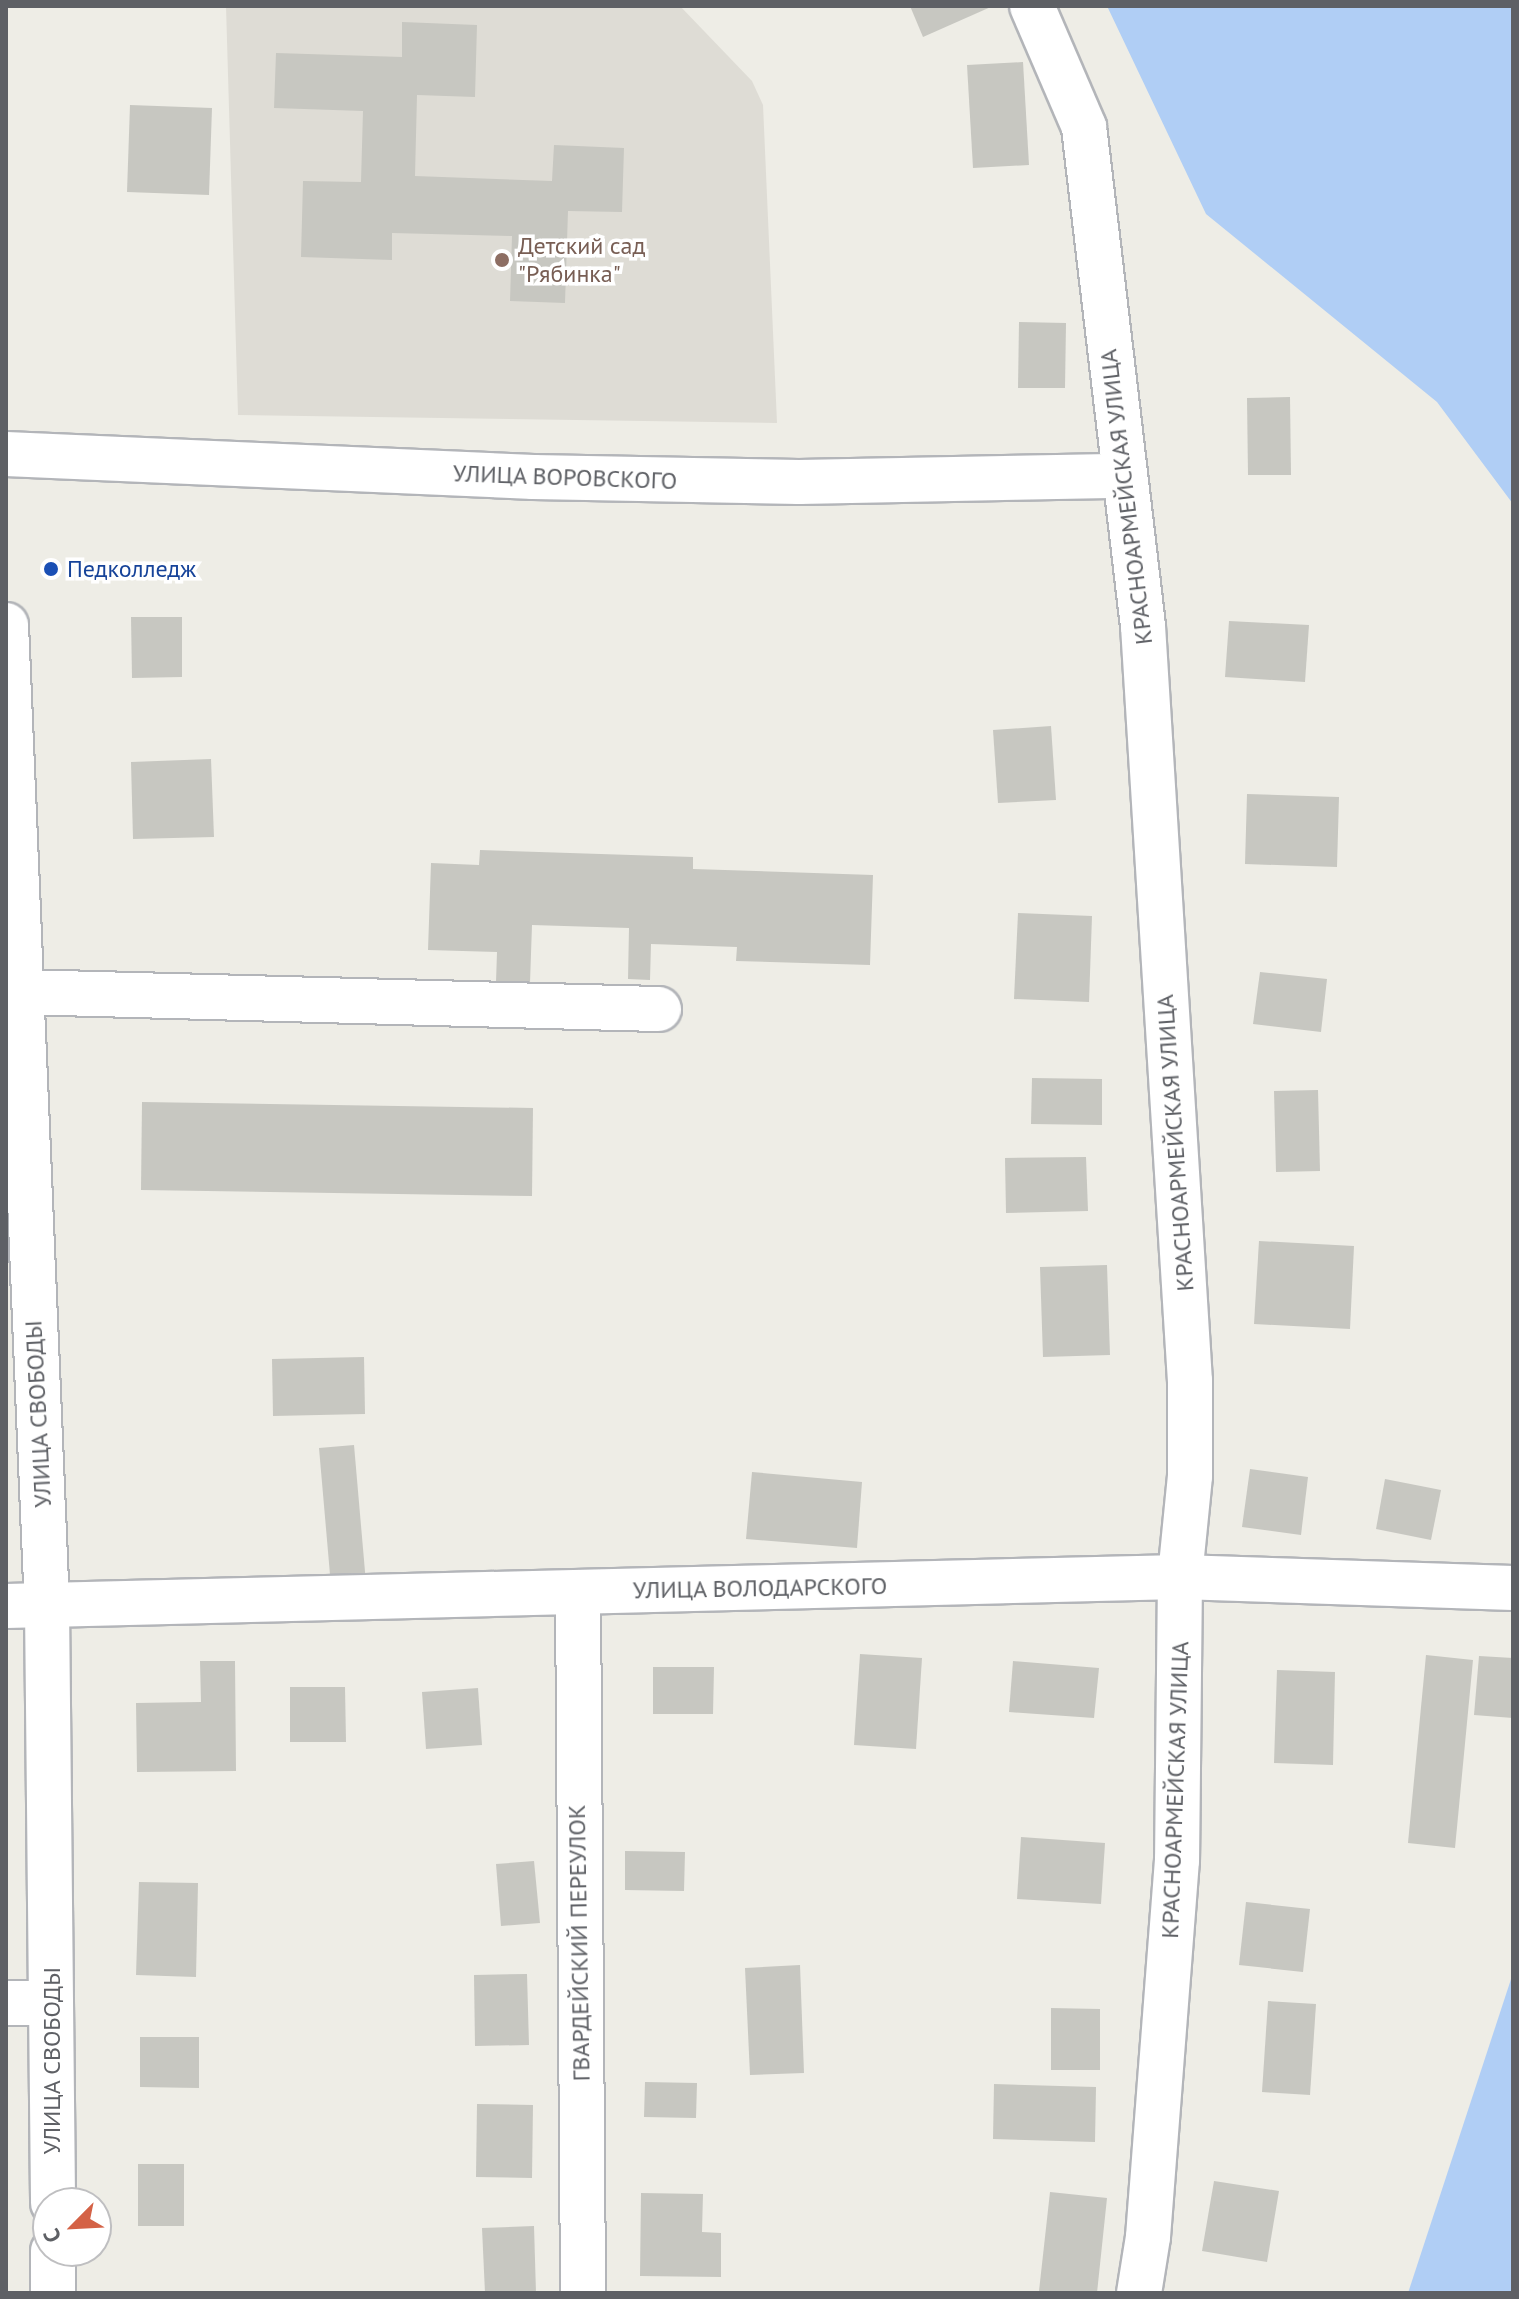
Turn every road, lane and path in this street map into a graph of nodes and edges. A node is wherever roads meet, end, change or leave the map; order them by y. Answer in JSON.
{"nodes":[{"id":1,"x":1032,"y":6,"type":"edge"},
{"id":2,"x":6,"y":454,"type":"edge"},
{"id":3,"x":1124,"y":476,"type":"junction"},
{"id":4,"x":6,"y":625,"type":"edge"},
{"id":5,"x":7,"y":688,"type":"edge"},
{"id":6,"x":21,"y":992,"type":"junction"},
{"id":7,"x":659,"y":1009,"type":"dead end"},
{"id":8,"x":22,"y":1430,"type":"edge"},
{"id":9,"x":1180,"y":1577,"type":"junction"},
{"id":10,"x":1513,"y":1588,"type":"edge"},
{"id":11,"x":578,"y":1592,"type":"junction"},
{"id":12,"x":27,"y":1606,"type":"edge"},
{"id":13,"x":6,"y":2003,"type":"edge"},
{"id":14,"x":51,"y":2003,"type":"junction"},
{"id":15,"x":53,"y":2187,"type":"edge"},
{"id":16,"x":53,"y":2267,"type":"edge"},
{"id":17,"x":53,"y":2293,"type":"edge"},
{"id":18,"x":583,"y":2293,"type":"edge"},
{"id":19,"x":1139,"y":2293,"type":"edge"}],
"edges":[{"from":1,"to":3,"type":"street","name":"КРАСНОАРМЕЙСКАЯ УЛИЦА"},
{"from":2,"to":3,"type":"street","name":"УЛИЦА ВОРОВСКОГО"},
{"from":3,"to":9,"type":"street","name":"КРАСНОАРМЕЙСКАЯ УЛИЦА"},
{"from":4,"to":5,"type":"street","name":"УЛИЦА СВОБОДЫ"},
{"from":5,"to":6,"type":"street","name":"УЛИЦА СВОБОДЫ"},
{"from":6,"to":7,"type":"street"},
{"from":6,"to":8,"type":"street","name":"УЛИЦА СВОБОДЫ"},
{"from":8,"to":12,"type":"street","name":"УЛИЦА СВОБОДЫ"},
{"from":9,"to":10,"type":"street","name":"УЛИЦА ВОЛОДАРСКОГО"},
{"from":9,"to":11,"type":"street","name":"УЛИЦА ВОЛОДАРСКОГО"},
{"from":9,"to":19,"type":"street","name":"КРАСНОАРМЕЙСКАЯ УЛИЦА"},
{"from":11,"to":12,"type":"street","name":"УЛИЦА ВОЛОДАРСКОГО"},
{"from":11,"to":18,"type":"street","name":"ГВАРДЕЙСКИЙ ПЕРЕУЛОК"},
{"from":12,"to":14,"type":"street","name":"УЛИЦА СВОБОДЫ"},
{"from":13,"to":14,"type":"street"},
{"from":14,"to":15,"type":"street","name":"УЛИЦА СВОБОДЫ"},
{"from":16,"to":17,"type":"street"}]}
